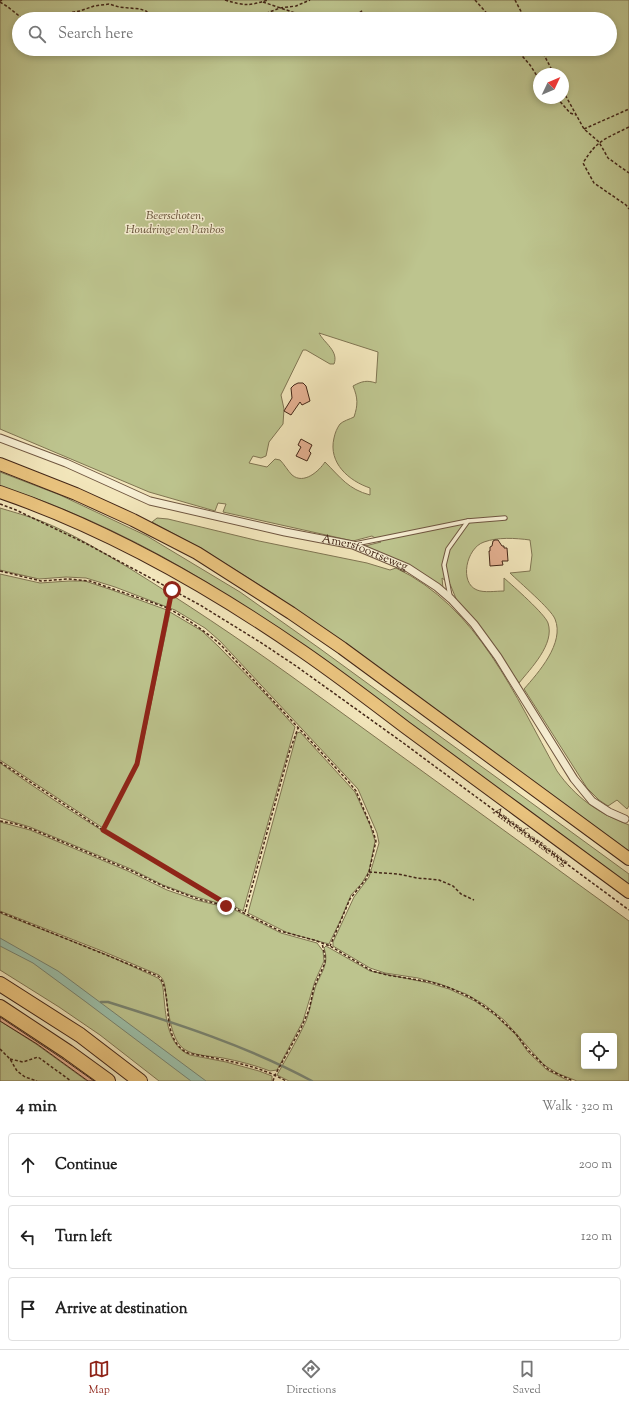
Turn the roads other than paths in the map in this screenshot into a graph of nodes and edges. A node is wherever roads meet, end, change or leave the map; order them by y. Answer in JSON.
{"nodes":[{"id":1,"x":0,"y":438,"type":"edge"},
{"id":2,"x":0,"y":464,"type":"edge"},
{"id":3,"x":0,"y":492,"type":"edge"},
{"id":4,"x":505,"y":518,"type":"dead end"},
{"id":5,"x":468,"y":521,"type":"junction"},
{"id":6,"x":353,"y":545,"type":"junction"},
{"id":7,"x":451,"y":599,"type":"junction"},
{"id":8,"x":625,"y":819,"type":"dead end"},
{"id":9,"x":629,"y":859,"type":"edge"},
{"id":10,"x":629,"y":892,"type":"edge"},
{"id":11,"x":0,"y":984,"type":"edge"},
{"id":12,"x":0,"y":1007,"type":"edge"},
{"id":13,"x":108,"y":1081,"type":"edge"},
{"id":14,"x":140,"y":1081,"type":"edge"}],
"edges":[{"from":1,"to":6,"type":"street","name":"Amersfoortseweg"},
{"from":2,"to":9,"type":"main road"},
{"from":3,"to":10,"type":"main road","name":"Amersfoortseweg"},
{"from":4,"to":5,"type":"lane"},
{"from":5,"to":6,"type":"lane"},
{"from":5,"to":7,"type":"lane"},
{"from":6,"to":7,"type":"street","name":"Amersfoortseweg"},
{"from":7,"to":8,"type":"street","name":"Amersfoortseweg"},
{"from":11,"to":14,"type":"highway"},
{"from":12,"to":13,"type":"highway"}]}
